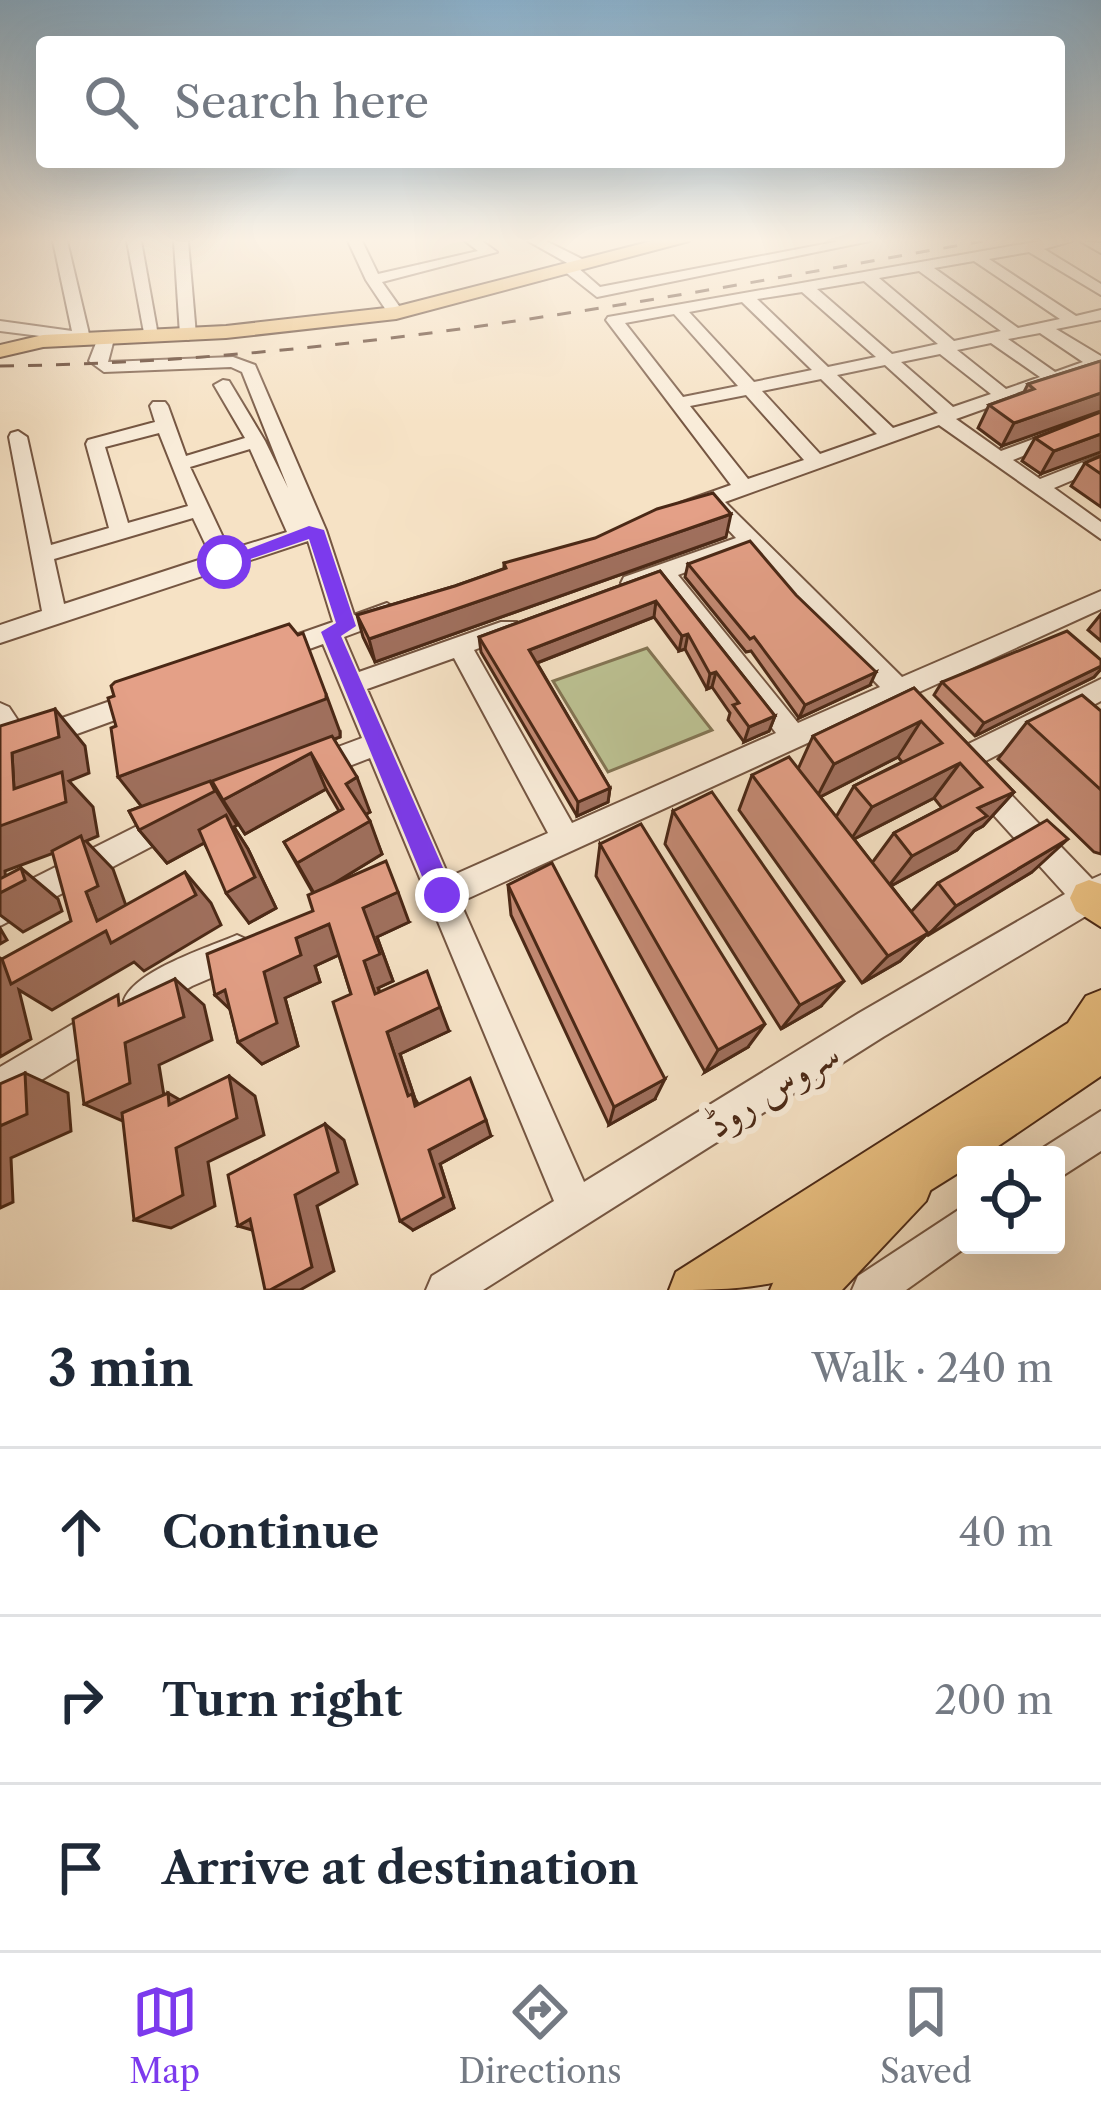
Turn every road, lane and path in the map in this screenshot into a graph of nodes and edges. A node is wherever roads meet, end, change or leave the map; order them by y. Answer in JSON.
{"nodes":[{"id":1,"x":81,"y":301,"type":"edge"},
{"id":2,"x":146,"y":301,"type":"edge"},
{"id":3,"x":186,"y":301,"type":"edge"},
{"id":4,"x":388,"y":301,"type":"edge"},
{"id":5,"x":441,"y":301,"type":"edge"},
{"id":6,"x":722,"y":301,"type":"edge"},
{"id":7,"x":750,"y":301,"type":"edge"},
{"id":8,"x":822,"y":301,"type":"edge"},
{"id":9,"x":896,"y":301,"type":"edge"},
{"id":10,"x":970,"y":301,"type":"edge"},
{"id":11,"x":1044,"y":301,"type":"edge"},
{"id":12,"x":678,"y":309,"type":"junction"},
{"id":13,"x":396,"y":313,"type":"junction"},
{"id":14,"x":1101,"y":315,"type":"edge"},
{"id":15,"x":1075,"y":322,"type":"junction"},
{"id":16,"x":0,"y":326,"type":"edge"},
{"id":17,"x":1044,"y":328,"type":"junction"},
{"id":18,"x":1016,"y":334,"type":"junction"},
{"id":19,"x":188,"y":335,"type":"junction"},
{"id":20,"x":94,"y":338,"type":"junction"},
{"id":21,"x":154,"y":338,"type":"junction"},
{"id":22,"x":995,"y":338,"type":"junction"},
{"id":23,"x":948,"y":348,"type":"junction"},
{"id":24,"x":0,"y":350,"type":"edge"},
{"id":25,"x":889,"y":360,"type":"junction"},
{"id":26,"x":1099,"y":362,"type":"edge"},
{"id":27,"x":822,"y":374,"type":"junction"},
{"id":28,"x":1053,"y":379,"type":"junction"},
{"id":29,"x":223,"y":385,"type":"dead end"},
{"id":30,"x":750,"y":388,"type":"junction"},
{"id":31,"x":1005,"y":396,"type":"junction"},
{"id":32,"x":676,"y":404,"type":"junction"},
{"id":33,"x":946,"y":417,"type":"junction"},
{"id":34,"x":1101,"y":418,"type":"edge"},
{"id":35,"x":18,"y":436,"type":"dead end"},
{"id":36,"x":890,"y":436,"type":"junction"},
{"id":37,"x":256,"y":442,"type":"junction"},
{"id":38,"x":998,"y":459,"type":"junction"},
{"id":39,"x":1101,"y":461,"type":"edge"},
{"id":40,"x":817,"y":462,"type":"junction"},
{"id":41,"x":178,"y":464,"type":"junction"},
{"id":42,"x":743,"y":487,"type":"junction"},
{"id":43,"x":1039,"y":487,"type":"junction"},
{"id":44,"x":712,"y":500,"type":"junction"},
{"id":45,"x":201,"y":509,"type":"junction"},
{"id":46,"x":669,"y":514,"type":"edge"},
{"id":47,"x":121,"y":532,"type":"junction"},
{"id":48,"x":1101,"y":532,"type":"edge"},
{"id":49,"x":307,"y":533,"type":"junction"},
{"id":50,"x":752,"y":539,"type":"junction"},
{"id":51,"x":42,"y":555,"type":"junction"},
{"id":52,"x":224,"y":562,"type":"junction"},
{"id":53,"x":663,"y":572,"type":"junction"},
{"id":54,"x":602,"y":594,"type":"edge"},
{"id":55,"x":1101,"y":599,"type":"edge"},
{"id":56,"x":411,"y":604,"type":"edge"},
{"id":57,"x":55,"y":616,"type":"junction"},
{"id":58,"x":541,"y":616,"type":"edge"},
{"id":59,"x":338,"y":629,"type":"junction"},
{"id":60,"x":3,"y":630,"type":"edge"},
{"id":61,"x":460,"y":646,"type":"junction"},
{"id":62,"x":264,"y":656,"type":"edge"},
{"id":63,"x":354,"y":684,"type":"junction"},
{"id":64,"x":175,"y":688,"type":"edge"},
{"id":65,"x":1101,"y":689,"type":"edge"},
{"id":66,"x":899,"y":690,"type":"junction"},
{"id":67,"x":0,"y":714,"type":"edge"},
{"id":68,"x":794,"y":737,"type":"junction"},
{"id":69,"x":378,"y":742,"type":"junction"},
{"id":70,"x":946,"y":742,"type":"junction"},
{"id":71,"x":10,"y":748,"type":"edge"},
{"id":72,"x":292,"y":776,"type":"edge"},
{"id":73,"x":205,"y":809,"type":"edge"},
{"id":74,"x":566,"y":839,"type":"junction"},
{"id":75,"x":442,"y":895,"type":"junction"},
{"id":76,"x":1097,"y":899,"type":"edge"},
{"id":77,"x":0,"y":911,"type":"edge"},
{"id":78,"x":275,"y":934,"type":"edge"},
{"id":79,"x":1101,"y":1011,"type":"edge"},
{"id":80,"x":1101,"y":1051,"type":"edge"},
{"id":81,"x":0,"y":1087,"type":"edge"},
{"id":82,"x":1101,"y":1129,"type":"edge"},
{"id":83,"x":1065,"y":1155,"type":"edge"},
{"id":84,"x":906,"y":1181,"type":"junction"},
{"id":85,"x":577,"y":1211,"type":"junction"},
{"id":86,"x":957,"y":1230,"type":"edge"},
{"id":87,"x":446,"y":1290,"type":"edge"},
{"id":88,"x":694,"y":1290,"type":"edge"},
{"id":89,"x":745,"y":1290,"type":"edge"},
{"id":90,"x":800,"y":1290,"type":"edge"},
{"id":91,"x":872,"y":1290,"type":"edge"}],
"edges":[{"from":1,"to":20,"type":"street"},
{"from":2,"to":21,"type":"street"},
{"from":3,"to":19,"type":"street"},
{"from":4,"to":13,"type":"street"},
{"from":5,"to":13,"type":"main road"},
{"from":6,"to":12,"type":"street"},
{"from":7,"to":27,"type":"street"},
{"from":8,"to":25,"type":"street"},
{"from":9,"to":23,"type":"street"},
{"from":10,"to":18,"type":"street"},
{"from":11,"to":15,"type":"street"},
{"from":12,"to":30,"type":"street"},
{"from":12,"to":32,"type":"street"},
{"from":13,"to":19,"type":"main road"},
{"from":14,"to":15,"type":"street"},
{"from":15,"to":17,"type":"street"},
{"from":16,"to":20,"type":"street"},
{"from":17,"to":18,"type":"street"},
{"from":17,"to":26,"type":"street"},
{"from":18,"to":22,"type":"street"},
{"from":19,"to":21,"type":"main road"},
{"from":20,"to":21,"type":"main road"},
{"from":20,"to":24,"type":"main road"},
{"from":20,"to":49,"type":"street"},
{"from":22,"to":23,"type":"street"},
{"from":22,"to":28,"type":"street"},
{"from":23,"to":25,"type":"street"},
{"from":23,"to":31,"type":"street"},
{"from":25,"to":27,"type":"street"},
{"from":25,"to":33,"type":"street"},
{"from":26,"to":28,"type":"street"},
{"from":27,"to":30,"type":"street"},
{"from":27,"to":36,"type":"street"},
{"from":28,"to":31,"type":"street"},
{"from":29,"to":37,"type":"street"},
{"from":30,"to":32,"type":"street"},
{"from":30,"to":40,"type":"street"},
{"from":31,"to":33,"type":"street"},
{"from":32,"to":42,"type":"street"},
{"from":33,"to":36,"type":"street"},
{"from":33,"to":38,"type":"street"},
{"from":34,"to":38,"type":"street"},
{"from":35,"to":51,"type":"street"},
{"from":36,"to":40,"type":"street"},
{"from":37,"to":41,"type":"street"},
{"from":37,"to":49,"type":"street"},
{"from":38,"to":43,"type":"street"},
{"from":39,"to":43,"type":"street"},
{"from":40,"to":42,"type":"street"},
{"from":41,"to":45,"type":"street"},
{"from":41,"to":47,"type":"street"},
{"from":42,"to":44,"type":"street"},
{"from":43,"to":48,"type":"street"},
{"from":44,"to":46,"type":"street"},
{"from":44,"to":50,"type":"street"},
{"from":45,"to":47,"type":"street"},
{"from":45,"to":52,"type":"street"},
{"from":47,"to":51,"type":"street"},
{"from":49,"to":52,"type":"street"},
{"from":49,"to":59,"type":"street"},
{"from":50,"to":53,"type":"street"},
{"from":50,"to":66,"type":"street"},
{"from":51,"to":57,"type":"street"},
{"from":52,"to":57,"type":"street"},
{"from":53,"to":54,"type":"street"},
{"from":53,"to":68,"type":"street"},
{"from":55,"to":66,"type":"street"},
{"from":56,"to":59,"type":"street"},
{"from":57,"to":60,"type":"street"},
{"from":58,"to":61,"type":"street"},
{"from":59,"to":62,"type":"street"},
{"from":59,"to":63,"type":"street"},
{"from":61,"to":63,"type":"street"},
{"from":61,"to":74,"type":"street"},
{"from":63,"to":69,"type":"street"},
{"from":64,"to":71,"type":"street"},
{"from":65,"to":70,"type":"street"},
{"from":66,"to":68,"type":"street"},
{"from":66,"to":70,"type":"street"},
{"from":67,"to":71,"type":"street"},
{"from":68,"to":74,"type":"street"},
{"from":69,"to":72,"type":"street"},
{"from":69,"to":75,"type":"street"},
{"from":70,"to":76,"type":"street"},
{"from":73,"to":77,"type":"street"},
{"from":74,"to":75,"type":"street"},
{"from":75,"to":85,"type":"street"},
{"from":76,"to":85,"type":"street","name":"سروس روڈ"},
{"from":78,"to":81,"type":"street"},
{"from":79,"to":88,"type":"main road"},
{"from":80,"to":84,"type":"main road"},
{"from":82,"to":83,"type":"street"},
{"from":84,"to":89,"type":"main road"},
{"from":84,"to":90,"type":"highway"},
{"from":85,"to":87,"type":"street","name":"سروس روڈ"},
{"from":86,"to":91,"type":"street"}]}
